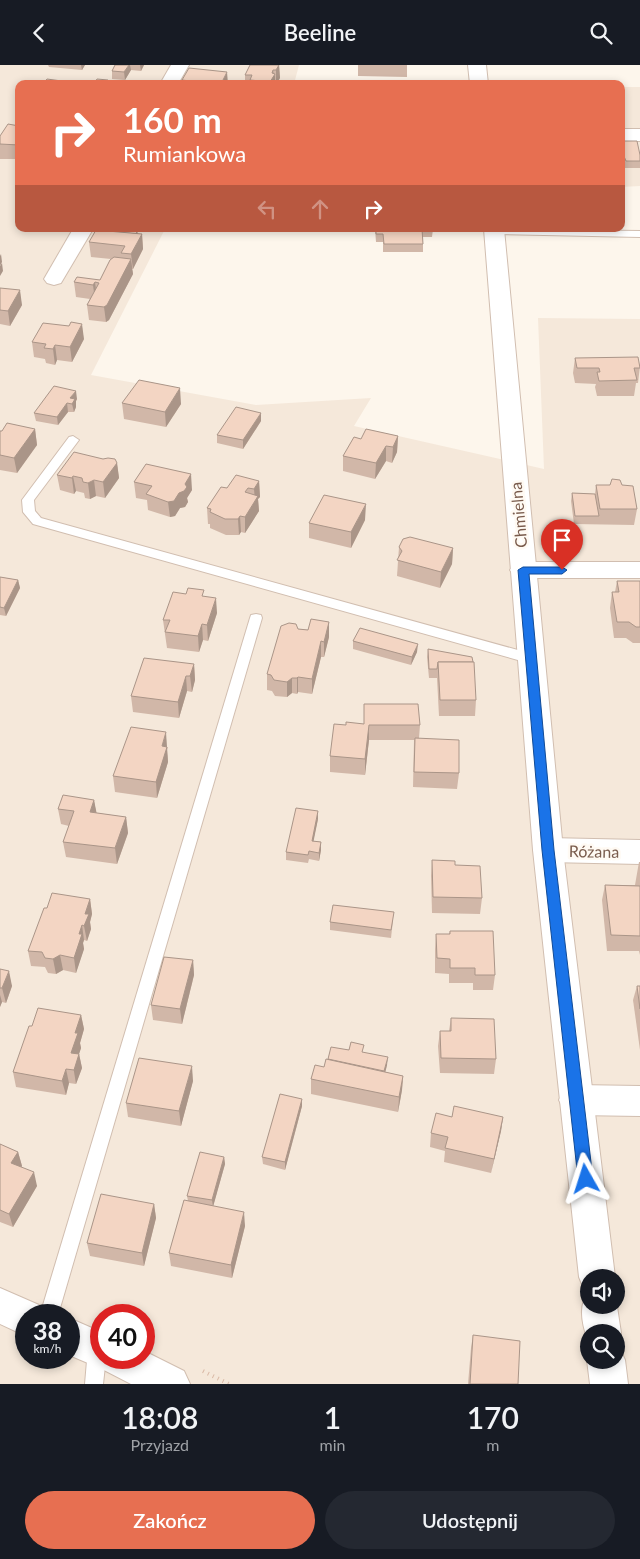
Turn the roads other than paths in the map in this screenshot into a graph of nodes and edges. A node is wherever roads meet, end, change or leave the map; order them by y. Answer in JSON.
{"nodes":[{"id":1,"x":180,"y":65,"type":"edge"},
{"id":2,"x":477,"y":65,"type":"edge"},
{"id":3,"x":171,"y":80,"type":"edge"},
{"id":4,"x":479,"y":80,"type":"edge"},
{"id":5,"x":625,"y":135,"type":"edge"},
{"id":6,"x":640,"y":135,"type":"edge"},
{"id":7,"x":81,"y":232,"type":"edge"},
{"id":8,"x":494,"y":232,"type":"edge"},
{"id":9,"x":567,"y":232,"type":"edge"},
{"id":10,"x":640,"y":234,"type":"edge"},
{"id":11,"x":54,"y":279,"type":"dead end"},
{"id":12,"x":73,"y":440,"type":"dead end"},
{"id":13,"x":523,"y":570,"type":"junction"},
{"id":14,"x":640,"y":570,"type":"edge"},
{"id":15,"x":256,"y":618,"type":"dead end"},
{"id":16,"x":532,"y":659,"type":"junction"},
{"id":17,"x":548,"y":850,"type":"junction"},
{"id":18,"x":640,"y":852,"type":"edge"},
{"id":19,"x":576,"y":1100,"type":"junction"},
{"id":20,"x":640,"y":1101,"type":"edge"},
{"id":21,"x":596,"y":1269,"type":"edge"},
{"id":22,"x":52,"y":1304,"type":"edge"},
{"id":23,"x":0,"y":1306,"type":"edge"},
{"id":24,"x":15,"y":1313,"type":"edge"},
{"id":25,"x":95,"y":1369,"type":"edge"},
{"id":26,"x":140,"y":1369,"type":"edge"},
{"id":27,"x":607,"y":1369,"type":"edge"},
{"id":28,"x":94,"y":1384,"type":"edge"},
{"id":29,"x":171,"y":1384,"type":"edge"},
{"id":30,"x":609,"y":1384,"type":"edge"}],
"edges":[{"from":1,"to":3,"type":"street"},
{"from":2,"to":4,"type":"street"},
{"from":5,"to":6,"type":"street"},
{"from":7,"to":11,"type":"street"},
{"from":8,"to":13,"type":"street","name":"Chmielna"},
{"from":9,"to":10,"type":"lane"},
{"from":12,"to":16,"type":"lane"},
{"from":13,"to":14,"type":"street"},
{"from":13,"to":16,"type":"street","name":"Chmielna"},
{"from":15,"to":22,"type":"lane"},
{"from":16,"to":17,"type":"street","name":"Chmielna"},
{"from":17,"to":18,"type":"street","name":"Różana"},
{"from":17,"to":19,"type":"street","name":"Chmielna"},
{"from":19,"to":20,"type":"street"},
{"from":19,"to":21,"type":"street","name":"Chmielna"},
{"from":23,"to":24,"type":"street"},
{"from":25,"to":28,"type":"lane"},
{"from":26,"to":29,"type":"street"},
{"from":27,"to":30,"type":"street"}]}
